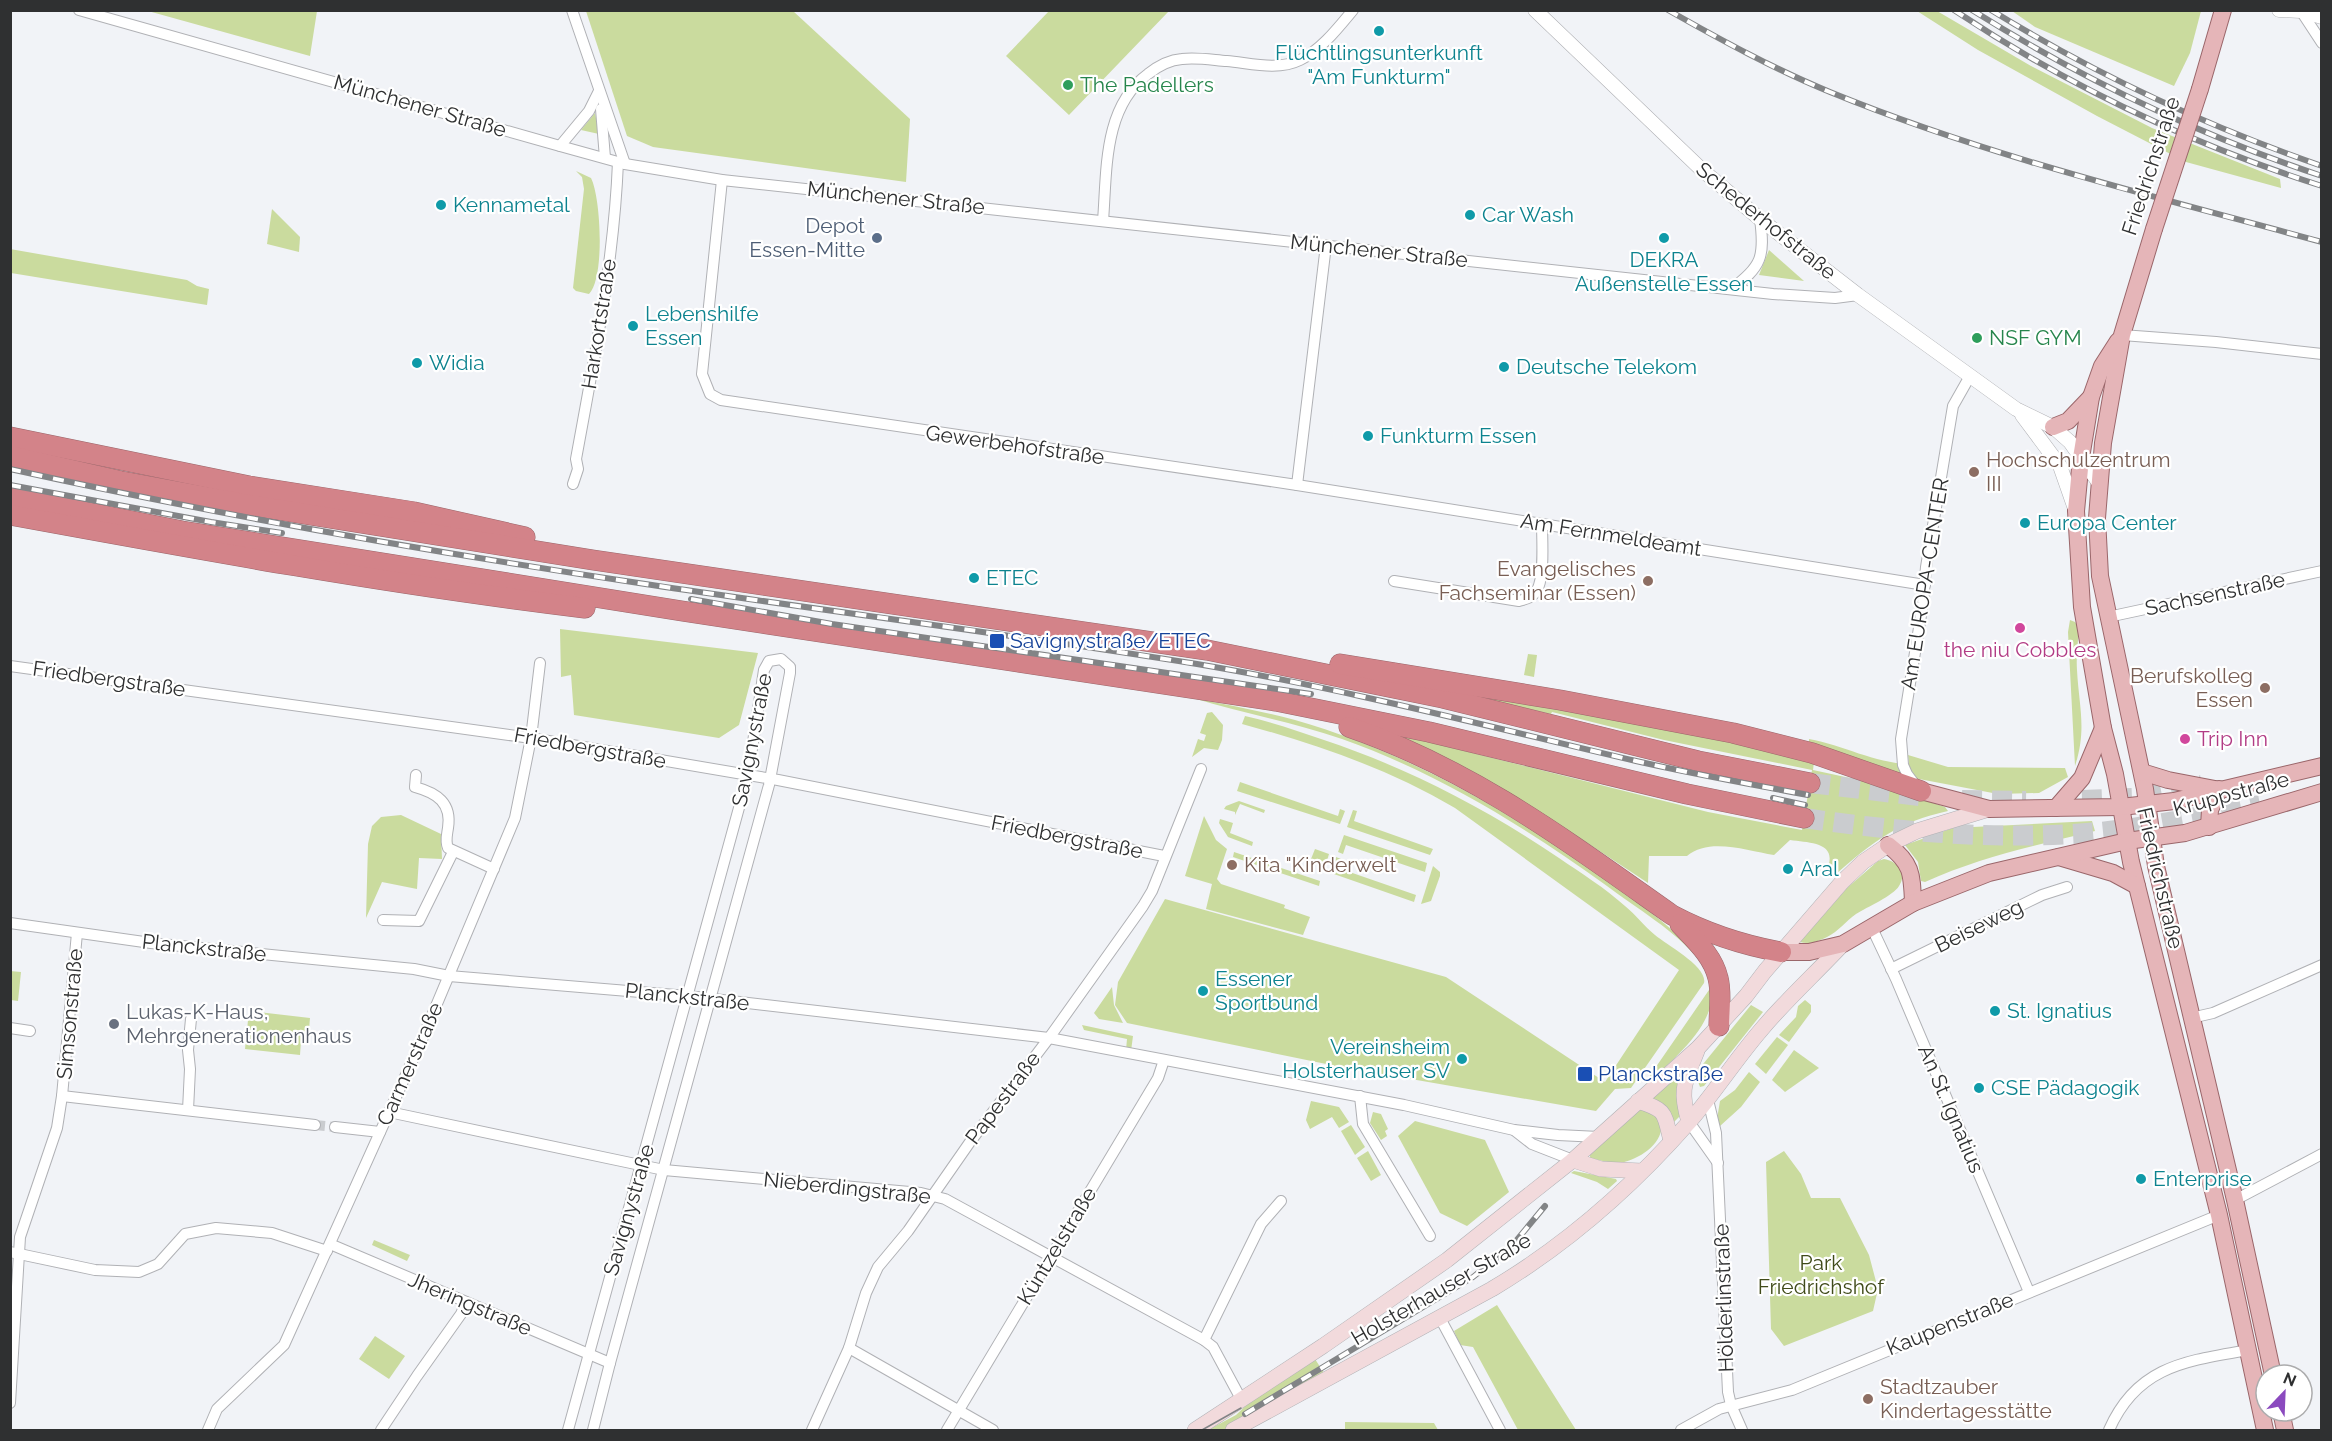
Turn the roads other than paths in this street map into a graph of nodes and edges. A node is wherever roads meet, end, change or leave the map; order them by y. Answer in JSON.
{"nodes":[{"id":1,"x":79,"y":10,"type":"edge"},
{"id":2,"x":572,"y":10,"type":"edge"},
{"id":3,"x":1353,"y":10,"type":"edge"},
{"id":4,"x":1535,"y":10,"type":"edge"},
{"id":5,"x":2223,"y":10,"type":"edge"},
{"id":6,"x":2279,"y":10,"type":"edge"},
{"id":7,"x":2301,"y":10,"type":"edge"},
{"id":8,"x":2322,"y":17,"type":"edge"},
{"id":9,"x":2322,"y":43,"type":"edge"},
{"id":10,"x":599,"y":91,"type":"junction"},
{"id":11,"x":560,"y":146,"type":"junction"},
{"id":12,"x":605,"y":158,"type":"junction"},
{"id":13,"x":622,"y":163,"type":"junction"},
{"id":14,"x":722,"y":180,"type":"junction"},
{"id":15,"x":1760,"y":219,"type":"junction"},
{"id":16,"x":1102,"y":222,"type":"junction"},
{"id":17,"x":1326,"y":245,"type":"junction"},
{"id":18,"x":1731,"y":289,"type":"junction"},
{"id":19,"x":1858,"y":295,"type":"junction"},
{"id":20,"x":2122,"y":335,"type":"junction"},
{"id":21,"x":2322,"y":354,"type":"edge"},
{"id":22,"x":1970,"y":376,"type":"junction"},
{"id":23,"x":2091,"y":397,"type":"junction"},
{"id":24,"x":2016,"y":409,"type":"junction"},
{"id":25,"x":2053,"y":427,"type":"junction"},
{"id":26,"x":10,"y":437,"type":"edge"},
{"id":27,"x":10,"y":456,"type":"edge"},
{"id":28,"x":2081,"y":458,"type":"junction"},
{"id":29,"x":2098,"y":483,"type":"junction"},
{"id":30,"x":573,"y":484,"type":"dead end"},
{"id":31,"x":1298,"y":485,"type":"junction"},
{"id":32,"x":10,"y":496,"type":"edge"},
{"id":33,"x":2076,"y":511,"type":"junction"},
{"id":34,"x":10,"y":515,"type":"edge"},
{"id":35,"x":1542,"y":524,"type":"junction"},
{"id":36,"x":593,"y":560,"type":"junction"},
{"id":37,"x":2322,"y":571,"type":"edge"},
{"id":38,"x":1394,"y":582,"type":"dead end"},
{"id":39,"x":1925,"y":585,"type":"junction"},
{"id":40,"x":682,"y":612,"type":"junction"},
{"id":41,"x":2108,"y":617,"type":"junction"},
{"id":42,"x":1207,"y":650,"type":"junction"},
{"id":43,"x":540,"y":663,"type":"dead end"},
{"id":44,"x":10,"y":666,"type":"edge"},
{"id":45,"x":1276,"y":701,"type":"junction"},
{"id":46,"x":2103,"y":728,"type":"junction"},
{"id":47,"x":531,"y":738,"type":"junction"},
{"id":48,"x":2322,"y":766,"type":"edge"},
{"id":49,"x":1201,"y":769,"type":"dead end"},
{"id":50,"x":2142,"y":772,"type":"junction"},
{"id":51,"x":416,"y":775,"type":"dead end"},
{"id":52,"x":748,"y":775,"type":"junction"},
{"id":53,"x":771,"y":779,"type":"junction"},
{"id":54,"x":1810,"y":783,"type":"tunnel mouth"},
{"id":55,"x":2219,"y":789,"type":"junction"},
{"id":56,"x":1921,"y":791,"type":"junction"},
{"id":57,"x":2322,"y":792,"type":"edge"},
{"id":58,"x":2147,"y":805,"type":"junction"},
{"id":59,"x":2121,"y":807,"type":"junction"},
{"id":60,"x":2056,"y":808,"type":"junction"},
{"id":61,"x":1989,"y":809,"type":"junction"},
{"id":62,"x":1804,"y":818,"type":"tunnel mouth"},
{"id":63,"x":2209,"y":827,"type":"junction"},
{"id":64,"x":2151,"y":836,"type":"junction"},
{"id":65,"x":2127,"y":841,"type":"junction"},
{"id":66,"x":1888,"y":845,"type":"junction"},
{"id":67,"x":453,"y":852,"type":"junction"},
{"id":68,"x":1164,"y":856,"type":"junction"},
{"id":69,"x":2059,"y":857,"type":"junction"},
{"id":70,"x":494,"y":869,"type":"junction"},
{"id":71,"x":2137,"y":886,"type":"junction"},
{"id":72,"x":2067,"y":887,"type":"dead end"},
{"id":73,"x":1913,"y":903,"type":"junction"},
{"id":74,"x":1672,"y":915,"type":"junction"},
{"id":75,"x":383,"y":920,"type":"dead end"},
{"id":76,"x":10,"y":923,"type":"edge"},
{"id":77,"x":1871,"y":926,"type":"junction"},
{"id":78,"x":77,"y":933,"type":"junction"},
{"id":79,"x":1843,"y":944,"type":"junction"},
{"id":80,"x":1781,"y":952,"type":"junction"},
{"id":81,"x":2322,"y":965,"type":"edge"},
{"id":82,"x":1892,"y":969,"type":"junction"},
{"id":83,"x":448,"y":976,"type":"junction"},
{"id":84,"x":688,"y":996,"type":"junction"},
{"id":85,"x":712,"y":999,"type":"junction"},
{"id":86,"x":2191,"y":1018,"type":"junction"},
{"id":87,"x":191,"y":1019,"type":"dead end"},
{"id":88,"x":1719,"y":1026,"type":"junction"},
{"id":89,"x":10,"y":1028,"type":"edge"},
{"id":90,"x":30,"y":1031,"type":"dead end"},
{"id":91,"x":1049,"y":1038,"type":"junction"},
{"id":92,"x":1698,"y":1048,"type":"junction"},
{"id":93,"x":1164,"y":1060,"type":"junction"},
{"id":94,"x":63,"y":1096,"type":"junction"},
{"id":95,"x":1360,"y":1096,"type":"junction"},
{"id":96,"x":1708,"y":1100,"type":"junction"},
{"id":97,"x":1638,"y":1101,"type":"junction"},
{"id":98,"x":188,"y":1110,"type":"junction"},
{"id":99,"x":389,"y":1112,"type":"junction"},
{"id":100,"x":1689,"y":1122,"type":"junction"},
{"id":101,"x":315,"y":1125,"type":"tunnel mouth"},
{"id":102,"x":335,"y":1127,"type":"tunnel mouth"},
{"id":103,"x":1514,"y":1130,"type":"junction"},
{"id":104,"x":380,"y":1132,"type":"junction"},
{"id":105,"x":1599,"y":1137,"type":"junction"},
{"id":106,"x":1671,"y":1141,"type":"junction"},
{"id":107,"x":2322,"y":1155,"type":"edge"},
{"id":108,"x":1573,"y":1160,"type":"junction"},
{"id":109,"x":1718,"y":1163,"type":"junction"},
{"id":110,"x":642,"y":1166,"type":"junction"},
{"id":111,"x":663,"y":1170,"type":"junction"},
{"id":112,"x":1642,"y":1171,"type":"junction"},
{"id":113,"x":932,"y":1195,"type":"junction"},
{"id":114,"x":2235,"y":1200,"type":"junction"},
{"id":115,"x":1281,"y":1201,"type":"dead end"},
{"id":116,"x":2219,"y":1215,"type":"junction"},
{"id":117,"x":1430,"y":1236,"type":"dead end"},
{"id":118,"x":329,"y":1247,"type":"junction"},
{"id":119,"x":15,"y":1252,"type":"edge"},
{"id":120,"x":1051,"y":1256,"type":"junction"},
{"id":121,"x":2029,"y":1292,"type":"junction"},
{"id":122,"x":466,"y":1302,"type":"junction"},
{"id":123,"x":1440,"y":1318,"type":"junction"},
{"id":124,"x":1204,"y":1340,"type":"junction"},
{"id":125,"x":849,"y":1348,"type":"junction"},
{"id":126,"x":2248,"y":1350,"type":"junction"},
{"id":127,"x":588,"y":1355,"type":"junction"},
{"id":128,"x":610,"y":1363,"type":"junction"},
{"id":129,"x":2270,"y":1363,"type":"edge"},
{"id":130,"x":1240,"y":1399,"type":"junction"},
{"id":131,"x":10,"y":1403,"type":"edge"},
{"id":132,"x":1731,"y":1404,"type":"junction"},
{"id":133,"x":959,"y":1410,"type":"junction"},
{"id":134,"x":1243,"y":1428,"type":"edge"},
{"id":135,"x":208,"y":1431,"type":"edge"},
{"id":136,"x":381,"y":1431,"type":"edge"},
{"id":137,"x":568,"y":1431,"type":"edge"},
{"id":138,"x":593,"y":1431,"type":"edge"},
{"id":139,"x":812,"y":1431,"type":"edge"},
{"id":140,"x":947,"y":1431,"type":"edge"},
{"id":141,"x":993,"y":1431,"type":"edge"},
{"id":142,"x":1195,"y":1431,"type":"edge"},
{"id":143,"x":1500,"y":1431,"type":"edge"},
{"id":144,"x":1682,"y":1431,"type":"edge"},
{"id":145,"x":1742,"y":1431,"type":"edge"},
{"id":146,"x":2109,"y":1431,"type":"edge"},
{"id":147,"x":2265,"y":1431,"type":"edge"}],
"edges":[{"from":1,"to":11,"type":"street","name":"Münchener Straße"},
{"from":2,"to":10,"type":"street","name":"Harkortstraße"},
{"from":3,"to":16,"type":"street"},
{"from":4,"to":15,"type":"street","name":"Schederhofstraße"},
{"from":5,"to":20,"type":"main road","name":"Friedrichstraße","bridge":true},
{"from":6,"to":7,"type":"street"},
{"from":7,"to":8,"type":"street"},
{"from":7,"to":9,"type":"street"},
{"from":10,"to":11,"type":"street"},
{"from":10,"to":12,"type":"street","name":"Harkortstraße"},
{"from":10,"to":13,"type":"street","name":"Harkortstraße"},
{"from":11,"to":12,"type":"street","name":"Münchener Straße"},
{"from":12,"to":13,"type":"street","name":"Münchener Straße"},
{"from":13,"to":14,"type":"street","name":"Münchener Straße"},
{"from":13,"to":30,"type":"street","name":"Harkortstraße"},
{"from":14,"to":16,"type":"street","name":"Münchener Straße"},
{"from":14,"to":31,"type":"street","name":"Gewerbehofstraße"},
{"from":15,"to":18,"type":"street"},
{"from":15,"to":19,"type":"street","name":"Schederhofstraße"},
{"from":16,"to":17,"type":"street","name":"Münchener Straße"},
{"from":17,"to":18,"type":"street","name":"Münchener Straße"},
{"from":17,"to":31,"type":"street"},
{"from":18,"to":19,"type":"street","name":"Münchener Straße"},
{"from":19,"to":22,"type":"street","name":"Schederhofstraße"},
{"from":20,"to":21,"type":"street"},
{"from":20,"to":23,"type":"main road","name":"Friedrichstraße"},
{"from":20,"to":29,"type":"main road","name":"Friedrichstraße"},
{"from":22,"to":24,"type":"street","name":"Schederhofstraße"},
{"from":22,"to":39,"type":"street","name":"Am EUROPA-CENTER"},
{"from":23,"to":25,"type":"main road"},
{"from":23,"to":28,"type":"main road","name":"Friedrichstraße"},
{"from":24,"to":25,"type":"street","name":"Schederhofstraße"},
{"from":24,"to":33,"type":"street","name":"Schederhofstraße"},
{"from":25,"to":28,"type":"street","name":"Schederhofstraße"},
{"from":26,"to":36,"type":"highway"},
{"from":27,"to":36,"type":"highway"},
{"from":28,"to":29,"type":"street","name":"Schederhofstraße"},
{"from":28,"to":33,"type":"main road","name":"Friedrichstraße"},
{"from":29,"to":41,"type":"main road","name":"Friedrichstraße"},
{"from":31,"to":35,"type":"street","name":"Am Fernmeldeamt"},
{"from":32,"to":40,"type":"highway"},
{"from":33,"to":46,"type":"main road","name":"Friedrichstraße"},
{"from":34,"to":40,"type":"highway"},
{"from":35,"to":38,"type":"street"},
{"from":35,"to":39,"type":"street","name":"Am Fernmeldeamt"},
{"from":36,"to":42,"type":"highway"},
{"from":37,"to":41,"type":"street","name":"Sachsenstraße"},
{"from":39,"to":56,"type":"street","name":"Am EUROPA-CENTER"},
{"from":40,"to":45,"type":"highway"},
{"from":41,"to":50,"type":"main road","name":"Friedrichstraße"},
{"from":42,"to":54,"type":"highway"},
{"from":42,"to":56,"type":"highway"},
{"from":43,"to":47,"type":"street","name":"Carmerstraße"},
{"from":44,"to":47,"type":"street","name":"Friedbergstraße"},
{"from":45,"to":62,"type":"highway"},
{"from":45,"to":74,"type":"highway"},
{"from":46,"to":59,"type":"main road","name":"Friedrichstraße"},
{"from":46,"to":60,"type":"main road"},
{"from":47,"to":52,"type":"street","name":"Friedbergstraße"},
{"from":47,"to":70,"type":"street","name":"Carmerstraße"},
{"from":48,"to":55,"type":"main road","name":"Kruppstraße"},
{"from":49,"to":68,"type":"street","name":"Papestraße"},
{"from":50,"to":55,"type":"main road"},
{"from":50,"to":58,"type":"main road","name":"Friedrichstraße"},
{"from":51,"to":67,"type":"street"},
{"from":52,"to":53,"type":"street","name":"Friedbergstraße"},
{"from":52,"to":53,"type":"street","name":"Savignystraße"},
{"from":52,"to":84,"type":"street","name":"Savignystraße"},
{"from":53,"to":68,"type":"street","name":"Friedbergstraße"},
{"from":53,"to":85,"type":"street","name":"Savignystraße"},
{"from":55,"to":58,"type":"main road","name":"Kruppstraße"},
{"from":55,"to":63,"type":"main road"},
{"from":56,"to":61,"type":"main road","name":"Holsterhauser Straße"},
{"from":57,"to":63,"type":"main road","name":"Kruppstraße"},
{"from":58,"to":59,"type":"main road","name":"Kruppstraße"},
{"from":58,"to":64,"type":"main road","name":"Friedrichstraße"},
{"from":59,"to":60,"type":"main road","name":"Holsterhauser Straße"},
{"from":59,"to":65,"type":"main road","name":"Friedrichstraße"},
{"from":60,"to":61,"type":"main road","name":"Holsterhauser Straße"},
{"from":61,"to":66,"type":"main road","name":"Holsterhauser Straße"},
{"from":63,"to":64,"type":"main road","name":"Kruppstraße"},
{"from":64,"to":65,"type":"main road","name":"Holsterhauser Straße"},
{"from":64,"to":86,"type":"main road","name":"Friedrichstraße"},
{"from":65,"to":69,"type":"main road","name":"Holsterhauser Straße"},
{"from":65,"to":71,"type":"main road","name":"Friedrichstraße"},
{"from":66,"to":73,"type":"main road"},
{"from":66,"to":80,"type":"main road","name":"Holsterhauser Straße"},
{"from":67,"to":70,"type":"street"},
{"from":67,"to":75,"type":"street"},
{"from":68,"to":91,"type":"street","name":"Papestraße"},
{"from":69,"to":71,"type":"main road"},
{"from":69,"to":73,"type":"main road","name":"Holsterhauser Straße"},
{"from":70,"to":83,"type":"street","name":"Carmerstraße"},
{"from":71,"to":116,"type":"main road","name":"Friedrichstraße"},
{"from":72,"to":82,"type":"street","name":"Beiseweg"},
{"from":73,"to":77,"type":"main road","name":"Holsterhauser Straße"},
{"from":74,"to":80,"type":"highway"},
{"from":74,"to":88,"type":"highway"},
{"from":76,"to":78,"type":"street","name":"Planckstraße"},
{"from":77,"to":79,"type":"main road","name":"Holsterhauser Straße"},
{"from":77,"to":82,"type":"street","name":"An St. Ignatius"},
{"from":78,"to":83,"type":"street","name":"Planckstraße"},
{"from":78,"to":94,"type":"street","name":"Simsonstraße"},
{"from":79,"to":80,"type":"main road","name":"Holsterhauser Straße"},
{"from":79,"to":96,"type":"main road","name":"Holsterhauser Straße"},
{"from":80,"to":88,"type":"main road","name":"Holsterhauser Straße"},
{"from":81,"to":86,"type":"street"},
{"from":82,"to":121,"type":"street","name":"An St. Ignatius"},
{"from":83,"to":84,"type":"street","name":"Planckstraße"},
{"from":83,"to":99,"type":"street","name":"Carmerstraße"},
{"from":84,"to":85,"type":"street","name":"Planckstraße"},
{"from":84,"to":110,"type":"street","name":"Savignystraße"},
{"from":85,"to":91,"type":"street","name":"Planckstraße"},
{"from":85,"to":111,"type":"street","name":"Savignystraße"},
{"from":86,"to":114,"type":"main road","name":"Friedrichstraße"},
{"from":87,"to":98,"type":"street"},
{"from":88,"to":92,"type":"main road","name":"Holsterhauser Straße"},
{"from":89,"to":90,"type":"street","name":"Simsonstraße"},
{"from":91,"to":93,"type":"street","name":"Planckstraße"},
{"from":91,"to":113,"type":"street","name":"Papestraße"},
{"from":92,"to":97,"type":"main road","name":"Holsterhauser Straße"},
{"from":92,"to":100,"type":"main road"},
{"from":93,"to":95,"type":"street","name":"Planckstraße"},
{"from":93,"to":120,"type":"street","name":"Küntzelstraße"},
{"from":94,"to":98,"type":"street","name":"Simsonstraße"},
{"from":94,"to":119,"type":"street","name":"Simsonstraße"},
{"from":95,"to":103,"type":"street","name":"Planckstraße"},
{"from":95,"to":117,"type":"street"},
{"from":96,"to":100,"type":"main road","name":"Holsterhauser Straße"},
{"from":96,"to":109,"type":"street","name":"Hölderlinstraße"},
{"from":97,"to":105,"type":"main road","name":"Holsterhauser Straße"},
{"from":97,"to":106,"type":"main road"},
{"from":98,"to":101,"type":"street","name":"Simsonstraße"},
{"from":99,"to":104,"type":"street","name":"Carmerstraße"},
{"from":99,"to":110,"type":"street","name":"Nieberdingstraße"},
{"from":100,"to":106,"type":"main road","name":"Holsterhauser Straße"},
{"from":100,"to":109,"type":"street"},
{"from":102,"to":104,"type":"street"},
{"from":103,"to":105,"type":"street","name":"Planckstraße"},
{"from":103,"to":108,"type":"street","name":"Planckstraße"},
{"from":104,"to":118,"type":"street","name":"Carmerstraße"},
{"from":105,"to":108,"type":"main road","name":"Holsterhauser Straße"},
{"from":106,"to":112,"type":"main road","name":"Holsterhauser Straße"},
{"from":107,"to":114,"type":"street"},
{"from":108,"to":112,"type":"main road"},
{"from":108,"to":130,"type":"main road","name":"Holsterhauser Straße"},
{"from":109,"to":132,"type":"street","name":"Hölderlinstraße"},
{"from":110,"to":111,"type":"street","name":"Nieberdingstraße"},
{"from":110,"to":127,"type":"street","name":"Savignystraße"},
{"from":111,"to":113,"type":"street","name":"Nieberdingstraße"},
{"from":111,"to":128,"type":"street","name":"Savignystraße"},
{"from":112,"to":123,"type":"main road","name":"Holsterhauser Straße"},
{"from":113,"to":120,"type":"street","name":"Nieberdingstraße"},
{"from":113,"to":125,"type":"street","name":"Papestraße"},
{"from":114,"to":129,"type":"main road","name":"Friedrichstraße"},
{"from":115,"to":124,"type":"street"},
{"from":116,"to":121,"type":"street","name":"Kaupenstraße"},
{"from":116,"to":126,"type":"main road","name":"Friedrichstraße"},
{"from":118,"to":119,"type":"street","name":"Jheringstraße"},
{"from":118,"to":122,"type":"street","name":"Jheringstraße"},
{"from":118,"to":135,"type":"street","name":"Carmerstraße"},
{"from":119,"to":131,"type":"street","name":"Simsonstraße"},
{"from":120,"to":124,"type":"street","name":"Nieberdingstraße"},
{"from":120,"to":133,"type":"street","name":"Küntzelstraße"},
{"from":121,"to":132,"type":"street","name":"Kaupenstraße"},
{"from":122,"to":127,"type":"street","name":"Jheringstraße"},
{"from":122,"to":136,"type":"street"},
{"from":123,"to":134,"type":"main road","name":"Holsterhauser Straße"},
{"from":123,"to":143,"type":"street"},
{"from":124,"to":130,"type":"street","name":"Nieberdingstraße"},
{"from":125,"to":133,"type":"street"},
{"from":125,"to":139,"type":"street","name":"Papestraße"},
{"from":126,"to":146,"type":"street"},
{"from":126,"to":147,"type":"main road","name":"Friedrichstraße"},
{"from":127,"to":128,"type":"street","name":"Jheringstraße"},
{"from":127,"to":137,"type":"street","name":"Savignystraße"},
{"from":128,"to":138,"type":"street","name":"Savignystraße"},
{"from":130,"to":142,"type":"main road","name":"Holsterhauser Straße"},
{"from":132,"to":144,"type":"street","name":"Kaupenstraße"},
{"from":132,"to":145,"type":"street","name":"Hölderlinstraße"},
{"from":133,"to":140,"type":"street","name":"Küntzelstraße"},
{"from":133,"to":141,"type":"street"}]}
